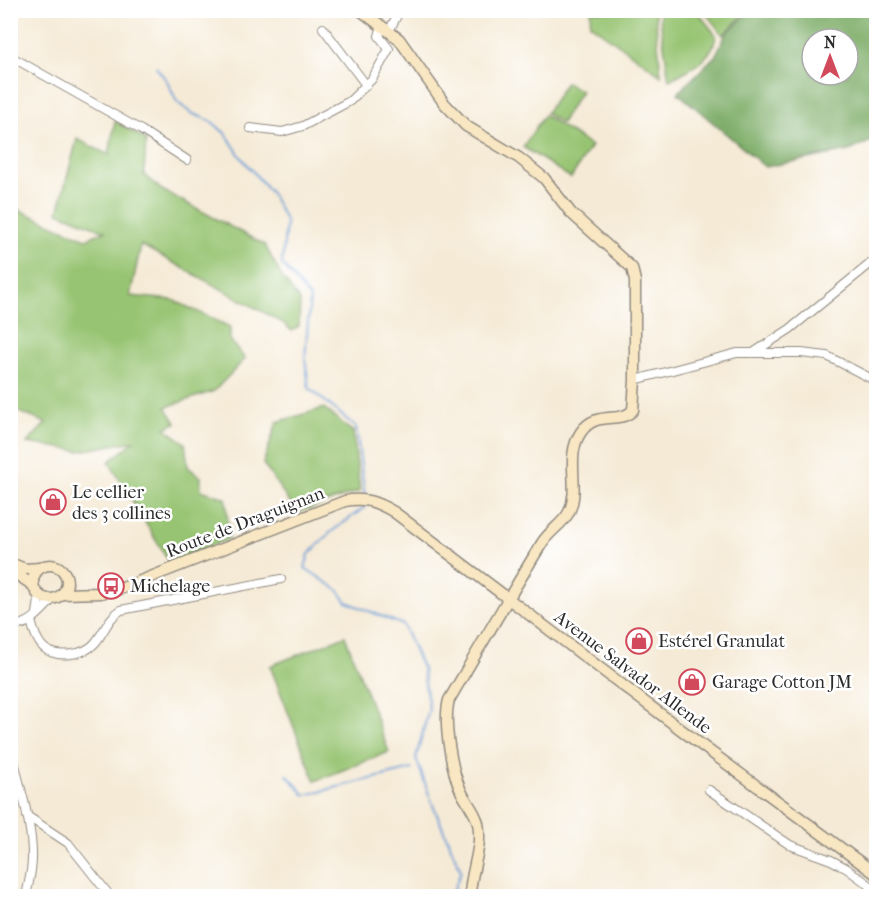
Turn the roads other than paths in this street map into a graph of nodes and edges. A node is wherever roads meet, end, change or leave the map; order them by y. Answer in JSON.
{"nodes":[{"id":1,"x":360,"y":10,"type":"edge"},
{"id":2,"x":400,"y":10,"type":"edge"},
{"id":3,"x":323,"y":28,"type":"dead end"},
{"id":4,"x":385,"y":28,"type":"junction"},
{"id":5,"x":10,"y":56,"type":"edge"},
{"id":6,"x":366,"y":85,"type":"junction"},
{"id":7,"x":250,"y":128,"type":"dead end"},
{"id":8,"x":187,"y":160,"type":"dead end"},
{"id":9,"x":876,"y":259,"type":"edge"},
{"id":10,"x":752,"y":353,"type":"junction"},
{"id":11,"x":635,"y":380,"type":"junction"},
{"id":12,"x":876,"y":381,"type":"edge"},
{"id":13,"x":365,"y":500,"type":"joint"},
{"id":14,"x":10,"y":563,"type":"edge"},
{"id":15,"x":40,"y":568,"type":"junction"},
{"id":16,"x":10,"y":570,"type":"edge"},
{"id":17,"x":66,"y":577,"type":"junction"},
{"id":18,"x":280,"y":579,"type":"dead end"},
{"id":19,"x":134,"y":582,"type":"junction"},
{"id":20,"x":515,"y":586,"type":"junction"},
{"id":21,"x":35,"y":589,"type":"junction"},
{"id":22,"x":58,"y":596,"type":"junction"},
{"id":23,"x":508,"y":597,"type":"junction"},
{"id":24,"x":531,"y":615,"type":"junction"},
{"id":25,"x":33,"y":618,"type":"junction"},
{"id":26,"x":10,"y":625,"type":"edge"},
{"id":27,"x":10,"y":740,"type":"edge"},
{"id":28,"x":709,"y":790,"type":"dead end"},
{"id":29,"x":27,"y":816,"type":"junction"},
{"id":30,"x":876,"y":874,"type":"edge"},
{"id":31,"x":876,"y":890,"type":"edge"},
{"id":32,"x":26,"y":897,"type":"edge"},
{"id":33,"x":110,"y":897,"type":"edge"},
{"id":34,"x":470,"y":897,"type":"edge"}],
"edges":[{"from":1,"to":4,"type":"main road"},
{"from":2,"to":4,"type":"street"},
{"from":3,"to":6,"type":"street"},
{"from":4,"to":6,"type":"street"},
{"from":4,"to":11,"type":"main road"},
{"from":5,"to":8,"type":"street"},
{"from":6,"to":7,"type":"street"},
{"from":9,"to":10,"type":"street"},
{"from":10,"to":11,"type":"street"},
{"from":10,"to":12,"type":"street"},
{"from":11,"to":20,"type":"main road"},
{"from":13,"to":19,"type":"main road","name":"Route de Draguignan"},
{"from":13,"to":23,"type":"main road","name":"Avenue Salvador Allende"},
{"from":14,"to":15,"type":"main road"},
{"from":15,"to":17,"type":"main road"},
{"from":15,"to":21,"type":"main road"},
{"from":16,"to":21,"type":"main road"},
{"from":17,"to":19,"type":"main road","name":"Route de Draguignan"},
{"from":17,"to":22,"type":"main road"},
{"from":18,"to":25,"type":"street"},
{"from":19,"to":22,"type":"main road","name":"Route de Draguignan"},
{"from":20,"to":23,"type":"main road"},
{"from":20,"to":24,"type":"main road"},
{"from":21,"to":22,"type":"main road"},
{"from":21,"to":25,"type":"street"},
{"from":22,"to":25,"type":"street"},
{"from":23,"to":24,"type":"main road","name":"Avenue Salvador Allende"},
{"from":23,"to":34,"type":"main road"},
{"from":24,"to":30,"type":"main road","name":"Avenue Salvador Allende"},
{"from":25,"to":26,"type":"street"},
{"from":27,"to":29,"type":"street"},
{"from":28,"to":31,"type":"street"},
{"from":29,"to":32,"type":"street"},
{"from":29,"to":33,"type":"street"}]}
